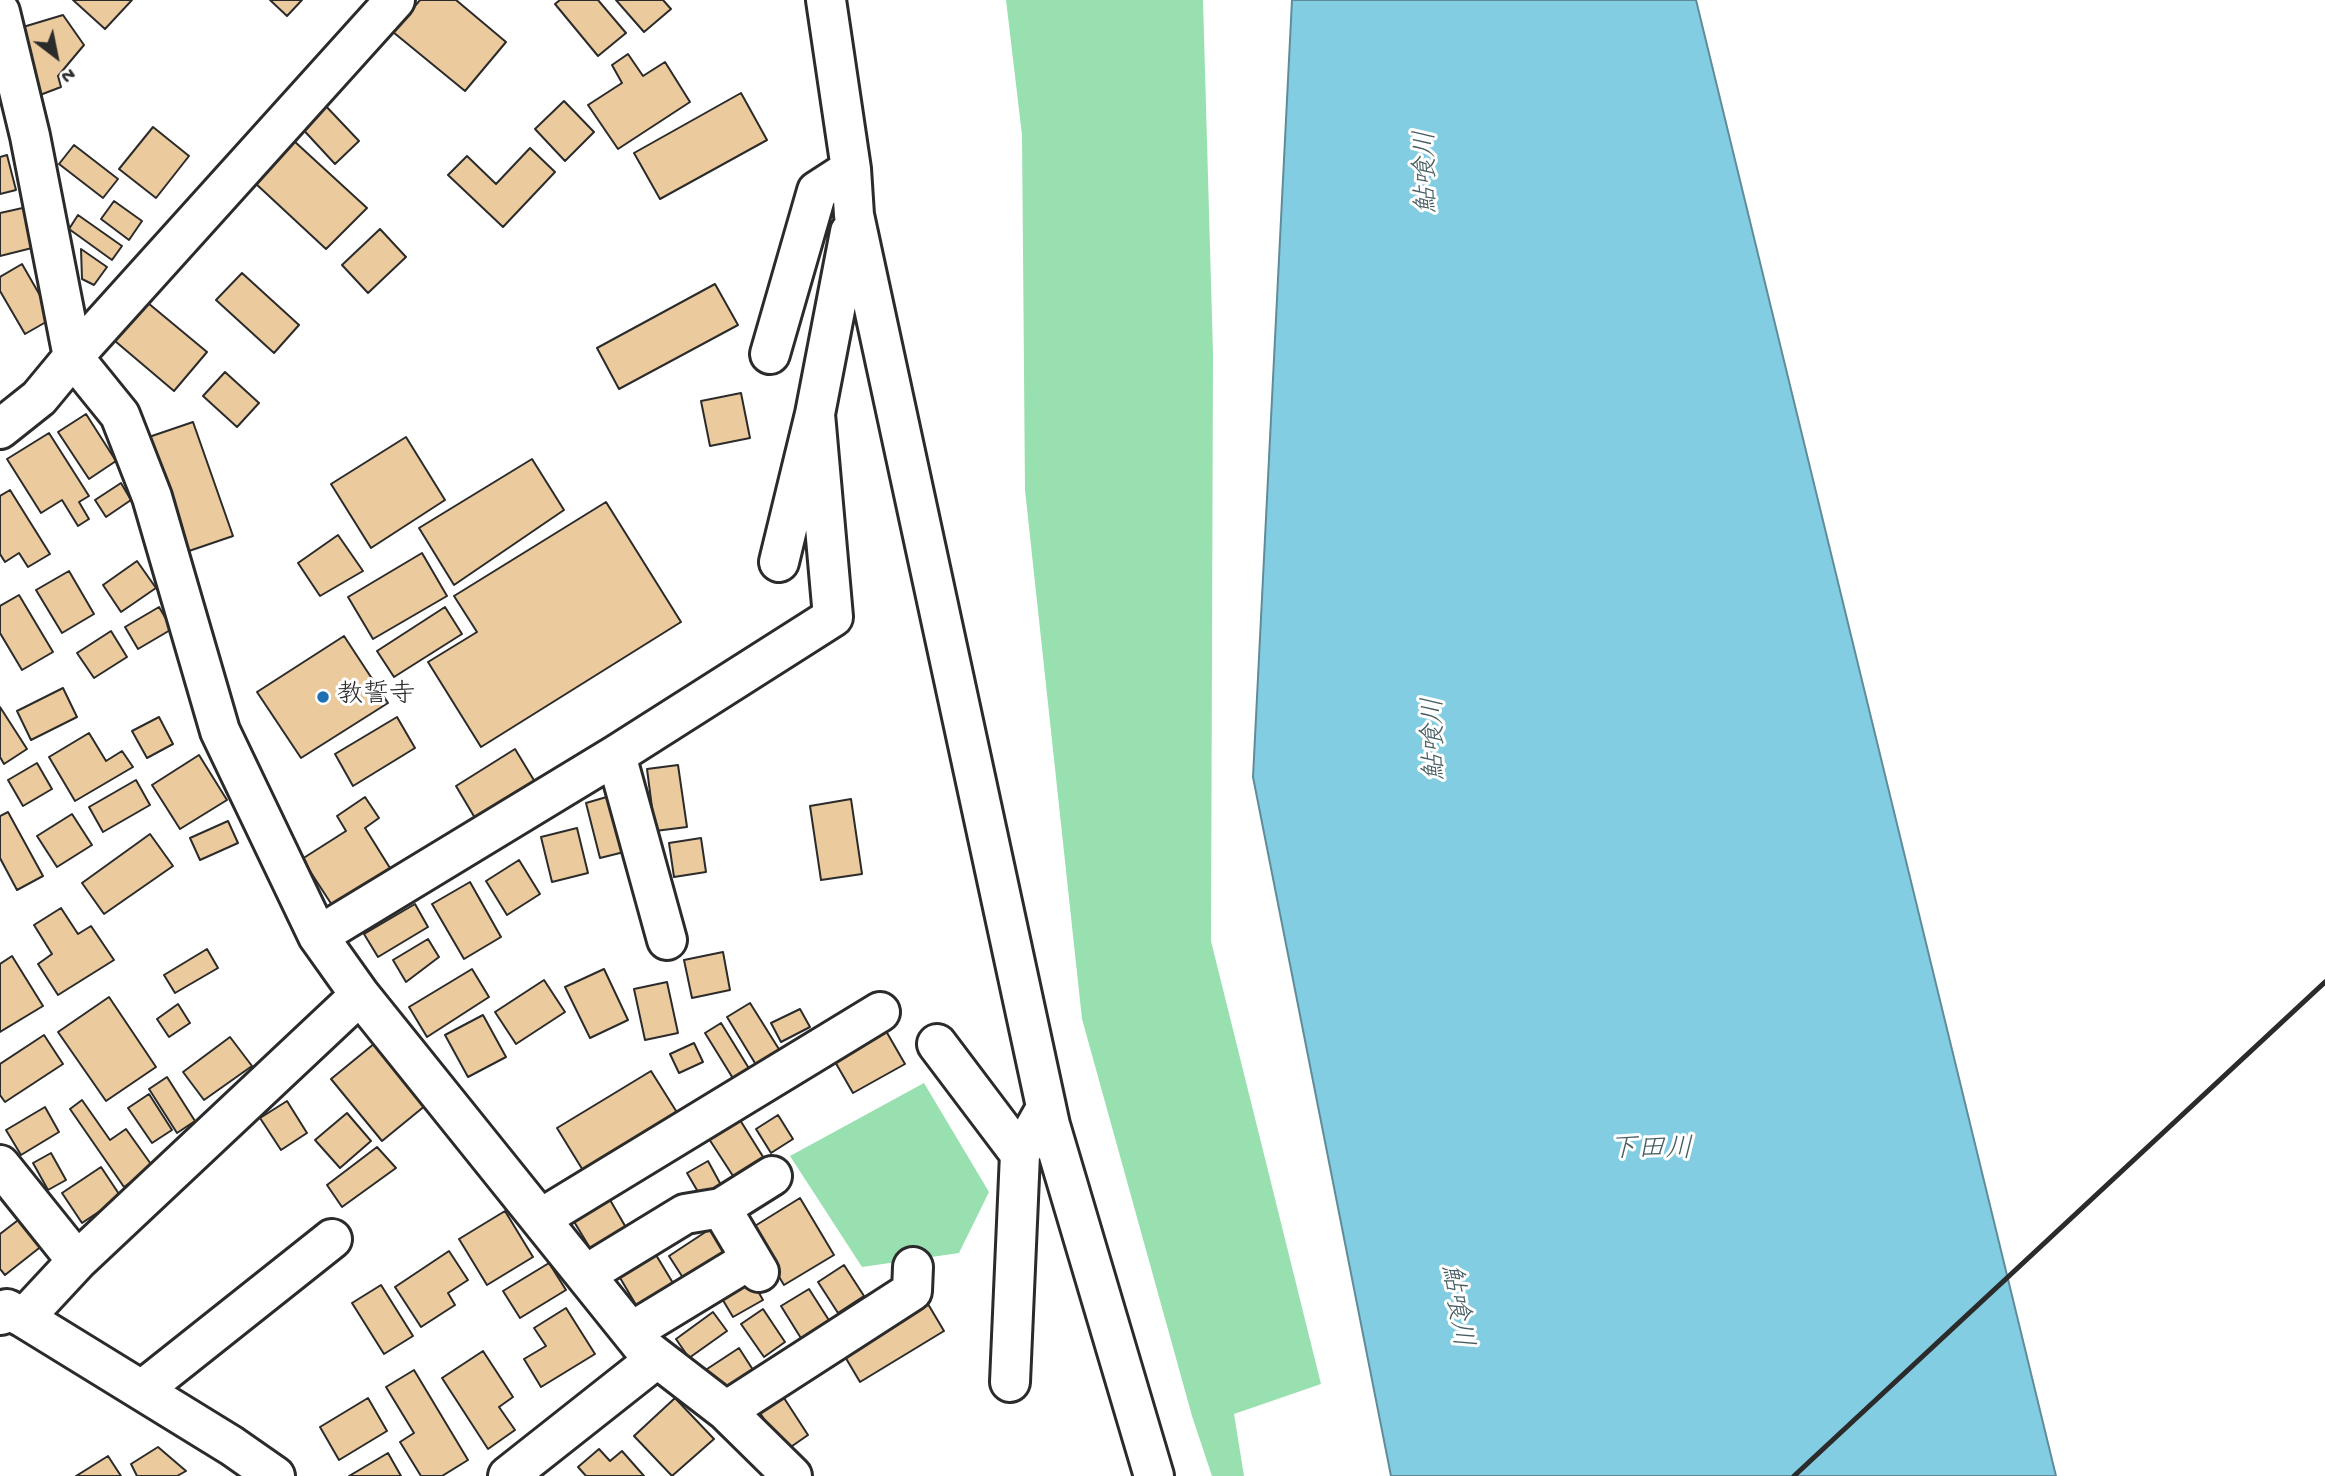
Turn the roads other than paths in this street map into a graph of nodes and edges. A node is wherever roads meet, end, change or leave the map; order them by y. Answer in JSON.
{"nodes":[{"id":1,"x":15,"y":0,"type":"edge"},
{"id":2,"x":395,"y":0,"type":"edge"},
{"id":3,"x":826,"y":0,"type":"edge"},
{"id":4,"x":0,"y":11,"type":"edge"},
{"id":5,"x":851,"y":169,"type":"junction"},
{"id":6,"x":853,"y":215,"type":"junction"},
{"id":7,"x":770,"y":354,"type":"dead end"},
{"id":8,"x":73,"y":357,"type":"junction"},
{"id":9,"x":814,"y":414,"type":"junction"},
{"id":10,"x":0,"y":428,"type":"edge"},
{"id":11,"x":779,"y":562,"type":"dead end"},
{"id":12,"x":616,"y":755,"type":"junction"},
{"id":13,"x":318,"y":936,"type":"junction"},
{"id":14,"x":667,"y":940,"type":"dead end"},
{"id":15,"x":360,"y":995,"type":"junction"},
{"id":16,"x":880,"y":1012,"type":"dead end"},
{"id":17,"x":937,"y":1044,"type":"dead end"},
{"id":18,"x":1046,"y":1108,"type":"junction"},
{"id":19,"x":1020,"y":1154,"type":"junction"},
{"id":20,"x":0,"y":1165,"type":"edge"},
{"id":21,"x":772,"y":1176,"type":"dead end"},
{"id":22,"x":721,"y":1208,"type":"junction"},
{"id":23,"x":540,"y":1219,"type":"junction"},
{"id":24,"x":332,"y":1239,"type":"dead end"},
{"id":25,"x":77,"y":1261,"type":"junction"},
{"id":26,"x":913,"y":1267,"type":"dead end"},
{"id":27,"x":584,"y":1275,"type":"junction"},
{"id":28,"x":8,"y":1311,"type":"edge"},
{"id":29,"x":643,"y":1346,"type":"junction"},
{"id":30,"x":1010,"y":1382,"type":"dead end"},
{"id":31,"x":142,"y":1390,"type":"junction"},
{"id":32,"x":726,"y":1411,"type":"junction"},
{"id":33,"x":275,"y":1476,"type":"edge"},
{"id":34,"x":508,"y":1476,"type":"edge"},
{"id":35,"x":792,"y":1476,"type":"edge"},
{"id":36,"x":1154,"y":1476,"type":"edge"}],
"edges":[{"from":1,"to":4,"type":"street"},
{"from":2,"to":8,"type":"street"},
{"from":3,"to":5,"type":"street"},
{"from":4,"to":8,"type":"street"},
{"from":5,"to":6,"type":"street"},
{"from":5,"to":7,"type":"street"},
{"from":6,"to":9,"type":"street"},
{"from":6,"to":18,"type":"street"},
{"from":8,"to":10,"type":"street"},
{"from":8,"to":13,"type":"street"},
{"from":9,"to":11,"type":"street"},
{"from":9,"to":12,"type":"street"},
{"from":12,"to":13,"type":"street"},
{"from":12,"to":14,"type":"street"},
{"from":13,"to":15,"type":"street"},
{"from":15,"to":23,"type":"street"},
{"from":15,"to":25,"type":"street"},
{"from":16,"to":23,"type":"street"},
{"from":17,"to":19,"type":"street"},
{"from":18,"to":19,"type":"street"},
{"from":18,"to":36,"type":"street"},
{"from":19,"to":30,"type":"street"},
{"from":20,"to":25,"type":"street"},
{"from":21,"to":22,"type":"street"},
{"from":22,"to":27,"type":"street"},
{"from":22,"to":29,"type":"street"},
{"from":23,"to":27,"type":"street"},
{"from":24,"to":31,"type":"street"},
{"from":25,"to":28,"type":"street"},
{"from":26,"to":32,"type":"street"},
{"from":27,"to":29,"type":"street"},
{"from":28,"to":31,"type":"street"},
{"from":29,"to":32,"type":"street"},
{"from":29,"to":34,"type":"street"},
{"from":31,"to":33,"type":"street"},
{"from":32,"to":35,"type":"street"}]}
